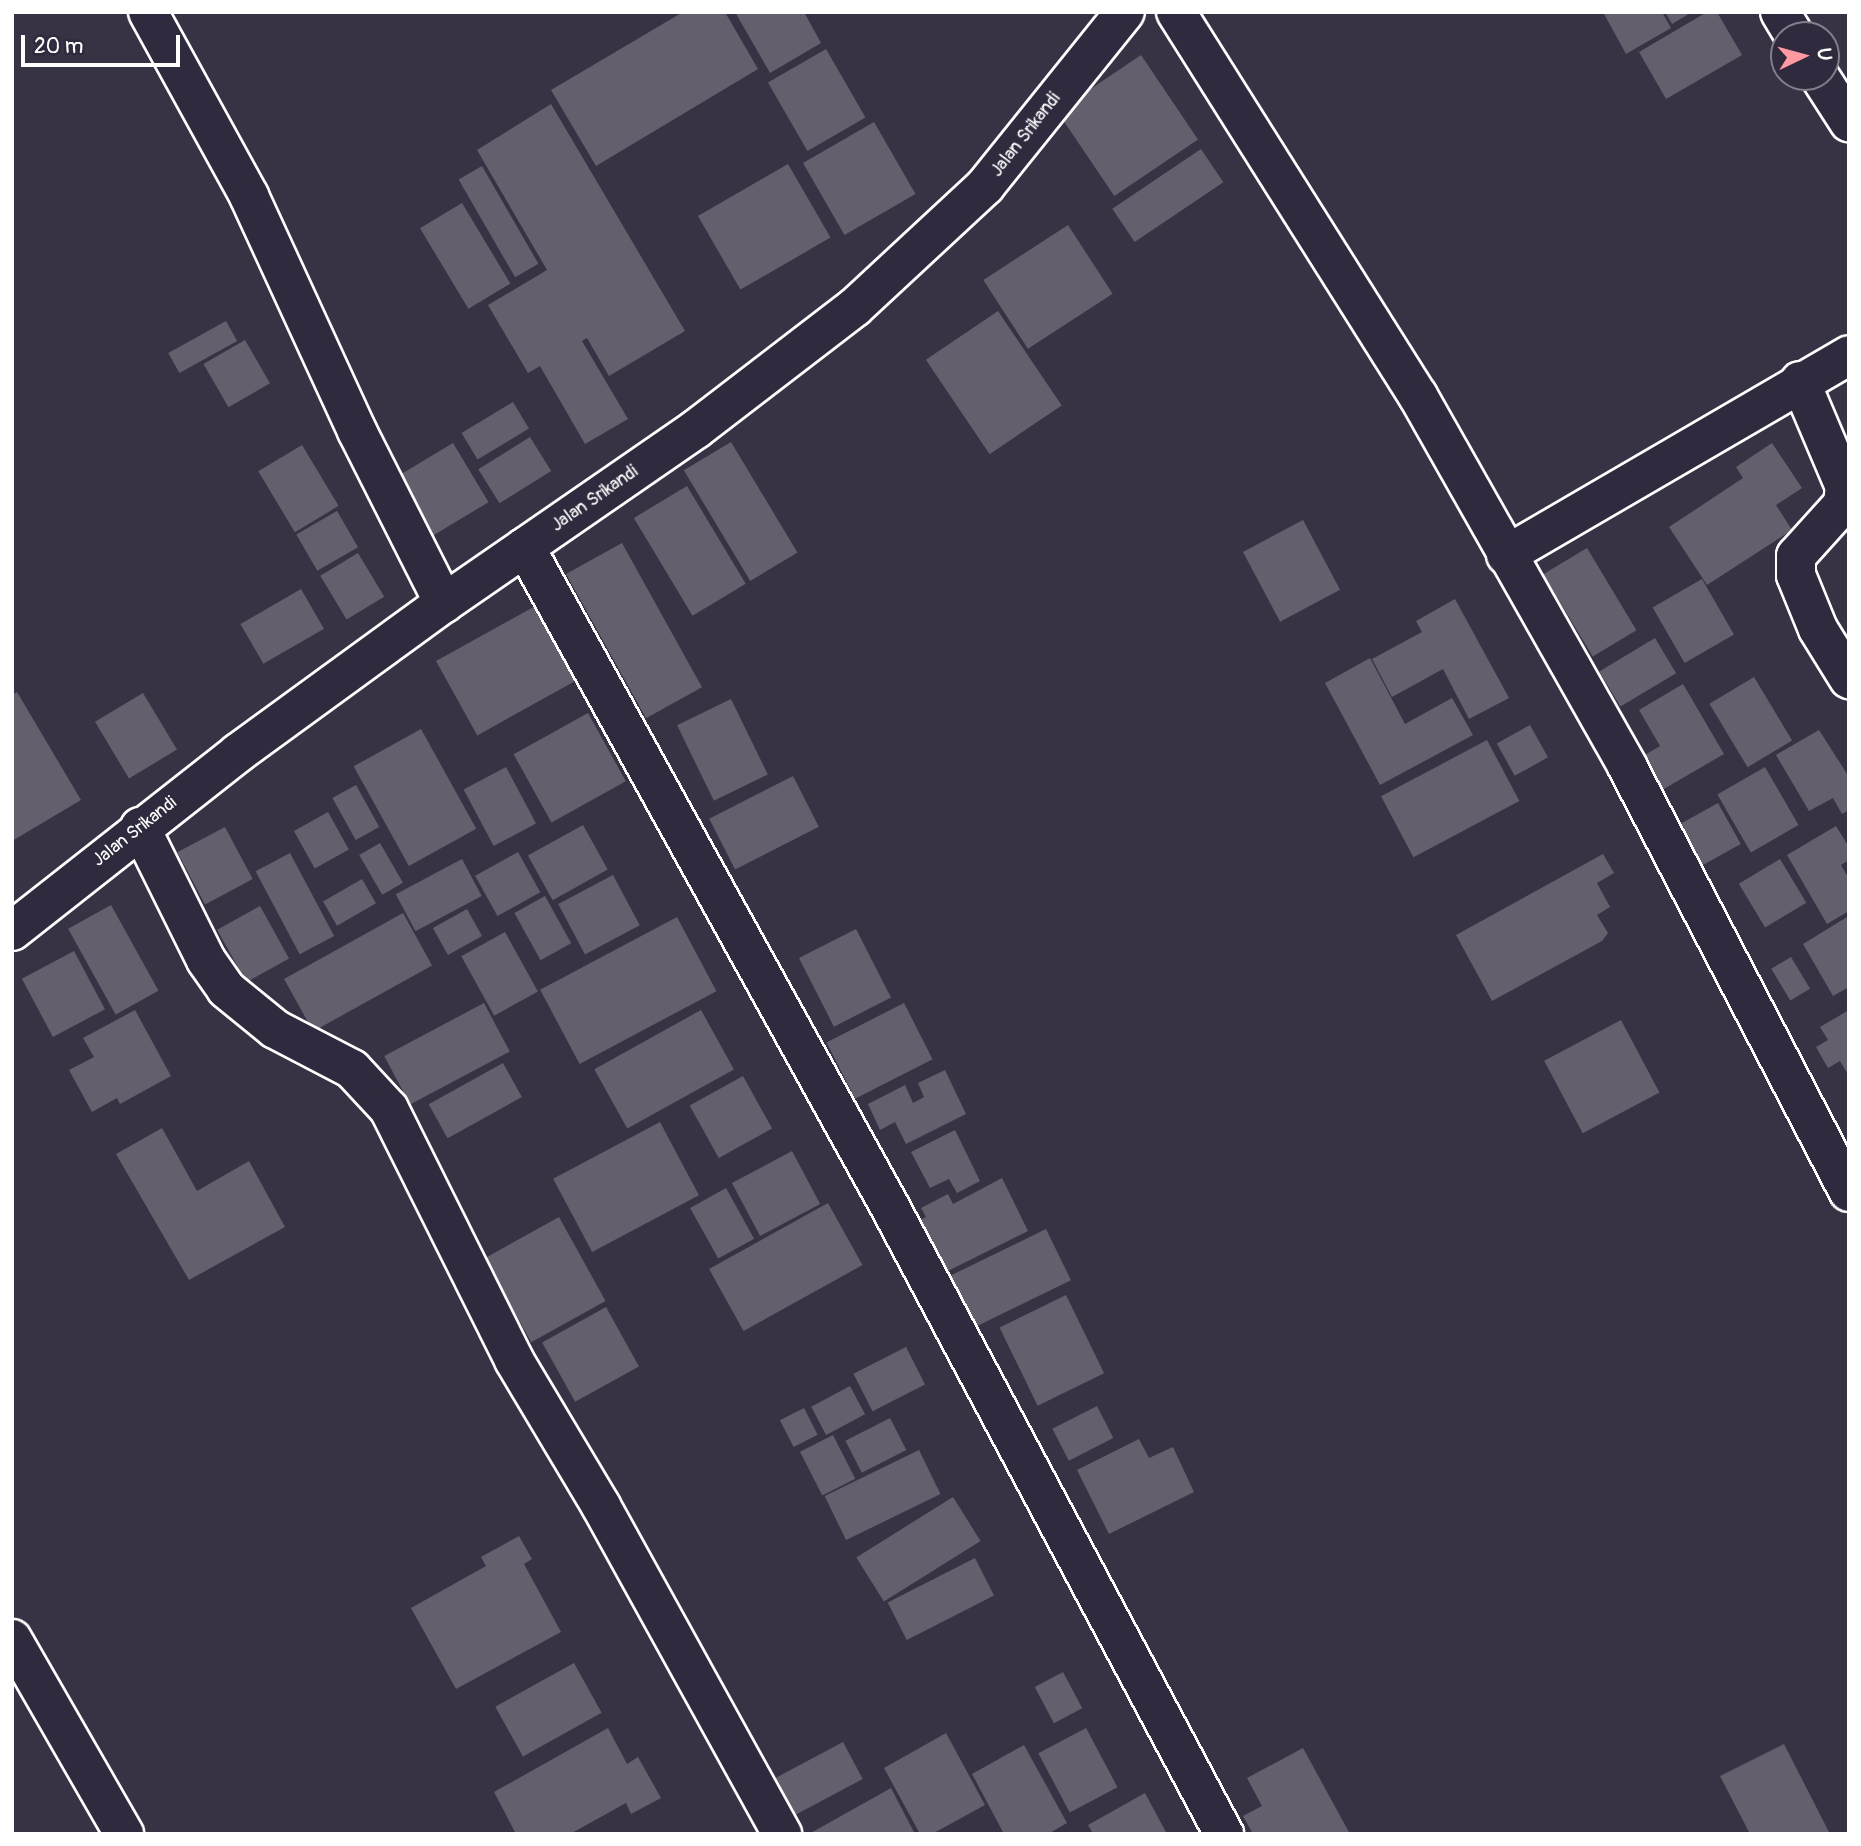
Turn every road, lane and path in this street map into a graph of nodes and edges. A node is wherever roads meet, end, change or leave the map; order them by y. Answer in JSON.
{"nodes":[{"id":1,"x":148,"y":12,"type":"edge"},
{"id":2,"x":1125,"y":12,"type":"edge"},
{"id":3,"x":1176,"y":12,"type":"edge"},
{"id":4,"x":1830,"y":91,"type":"edge"},
{"id":5,"x":1849,"y":122,"type":"edge"},
{"id":6,"x":1849,"y":355,"type":"edge"},
{"id":7,"x":1800,"y":381,"type":"junction"},
{"id":8,"x":526,"y":547,"type":"junction"},
{"id":9,"x":1506,"y":555,"type":"junction"},
{"id":10,"x":444,"y":603,"type":"junction"},
{"id":11,"x":1849,"y":679,"type":"edge"},
{"id":12,"x":140,"y":827,"type":"junction"},
{"id":13,"x":12,"y":931,"type":"edge"},
{"id":14,"x":1849,"y":1192,"type":"edge"},
{"id":15,"x":12,"y":1639,"type":"edge"},
{"id":16,"x":124,"y":1834,"type":"edge"},
{"id":17,"x":782,"y":1834,"type":"edge"},
{"id":18,"x":1224,"y":1834,"type":"edge"}],
"edges":[{"from":1,"to":10,"type":"street"},
{"from":2,"to":8,"type":"street","name":"Jalan Srikandi"},
{"from":3,"to":9,"type":"street"},
{"from":4,"to":5,"type":"street"},
{"from":6,"to":7,"type":"street"},
{"from":7,"to":9,"type":"street"},
{"from":7,"to":11,"type":"street"},
{"from":8,"to":10,"type":"street","name":"Jalan Srikandi"},
{"from":8,"to":18,"type":"street"},
{"from":9,"to":14,"type":"street"},
{"from":10,"to":12,"type":"street","name":"Jalan Srikandi"},
{"from":12,"to":13,"type":"street","name":"Jalan Srikandi"},
{"from":12,"to":17,"type":"street"},
{"from":15,"to":16,"type":"street"}]}
